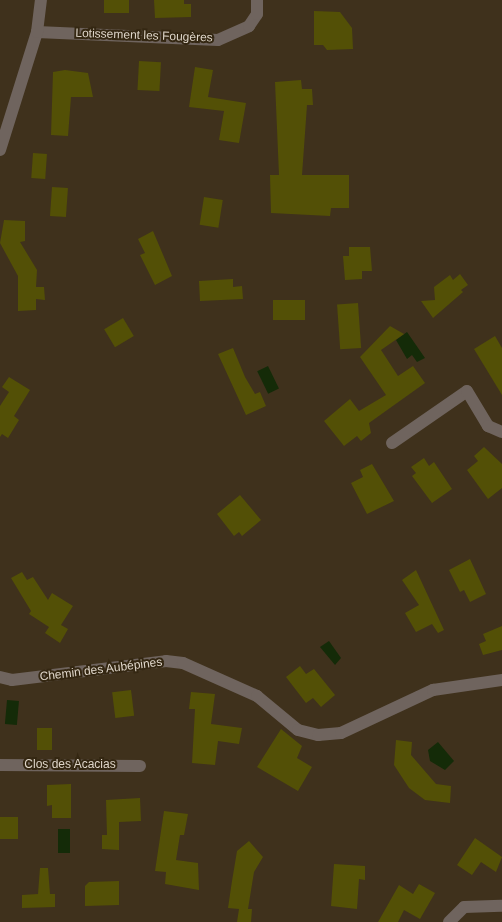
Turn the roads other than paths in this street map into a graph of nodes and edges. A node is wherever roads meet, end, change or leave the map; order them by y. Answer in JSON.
{"nodes":[{"id":1,"x":41,"y":0,"type":"edge"},
{"id":2,"x":257,"y":0,"type":"edge"},
{"id":3,"x":37,"y":32,"type":"junction"},
{"id":4,"x":0,"y":150,"type":"edge"},
{"id":5,"x":502,"y":432,"type":"edge"},
{"id":6,"x":392,"y":443,"type":"dead end"},
{"id":7,"x":0,"y":677,"type":"edge"},
{"id":8,"x":502,"y":680,"type":"edge"},
{"id":9,"x":0,"y":765,"type":"edge"},
{"id":10,"x":140,"y":766,"type":"dead end"},
{"id":11,"x":501,"y":906,"type":"edge"},
{"id":12,"x":449,"y":922,"type":"edge"}],
"edges":[{"from":1,"to":3,"type":"street"},
{"from":2,"to":3,"type":"street","name":"Lotissement les Fougères"},
{"from":3,"to":4,"type":"street"},
{"from":5,"to":6,"type":"street"},
{"from":7,"to":8,"type":"street","name":"Chemin des Aubépines"},
{"from":9,"to":10,"type":"street","name":"Clos des Acacias"},
{"from":11,"to":12,"type":"street"}]}
